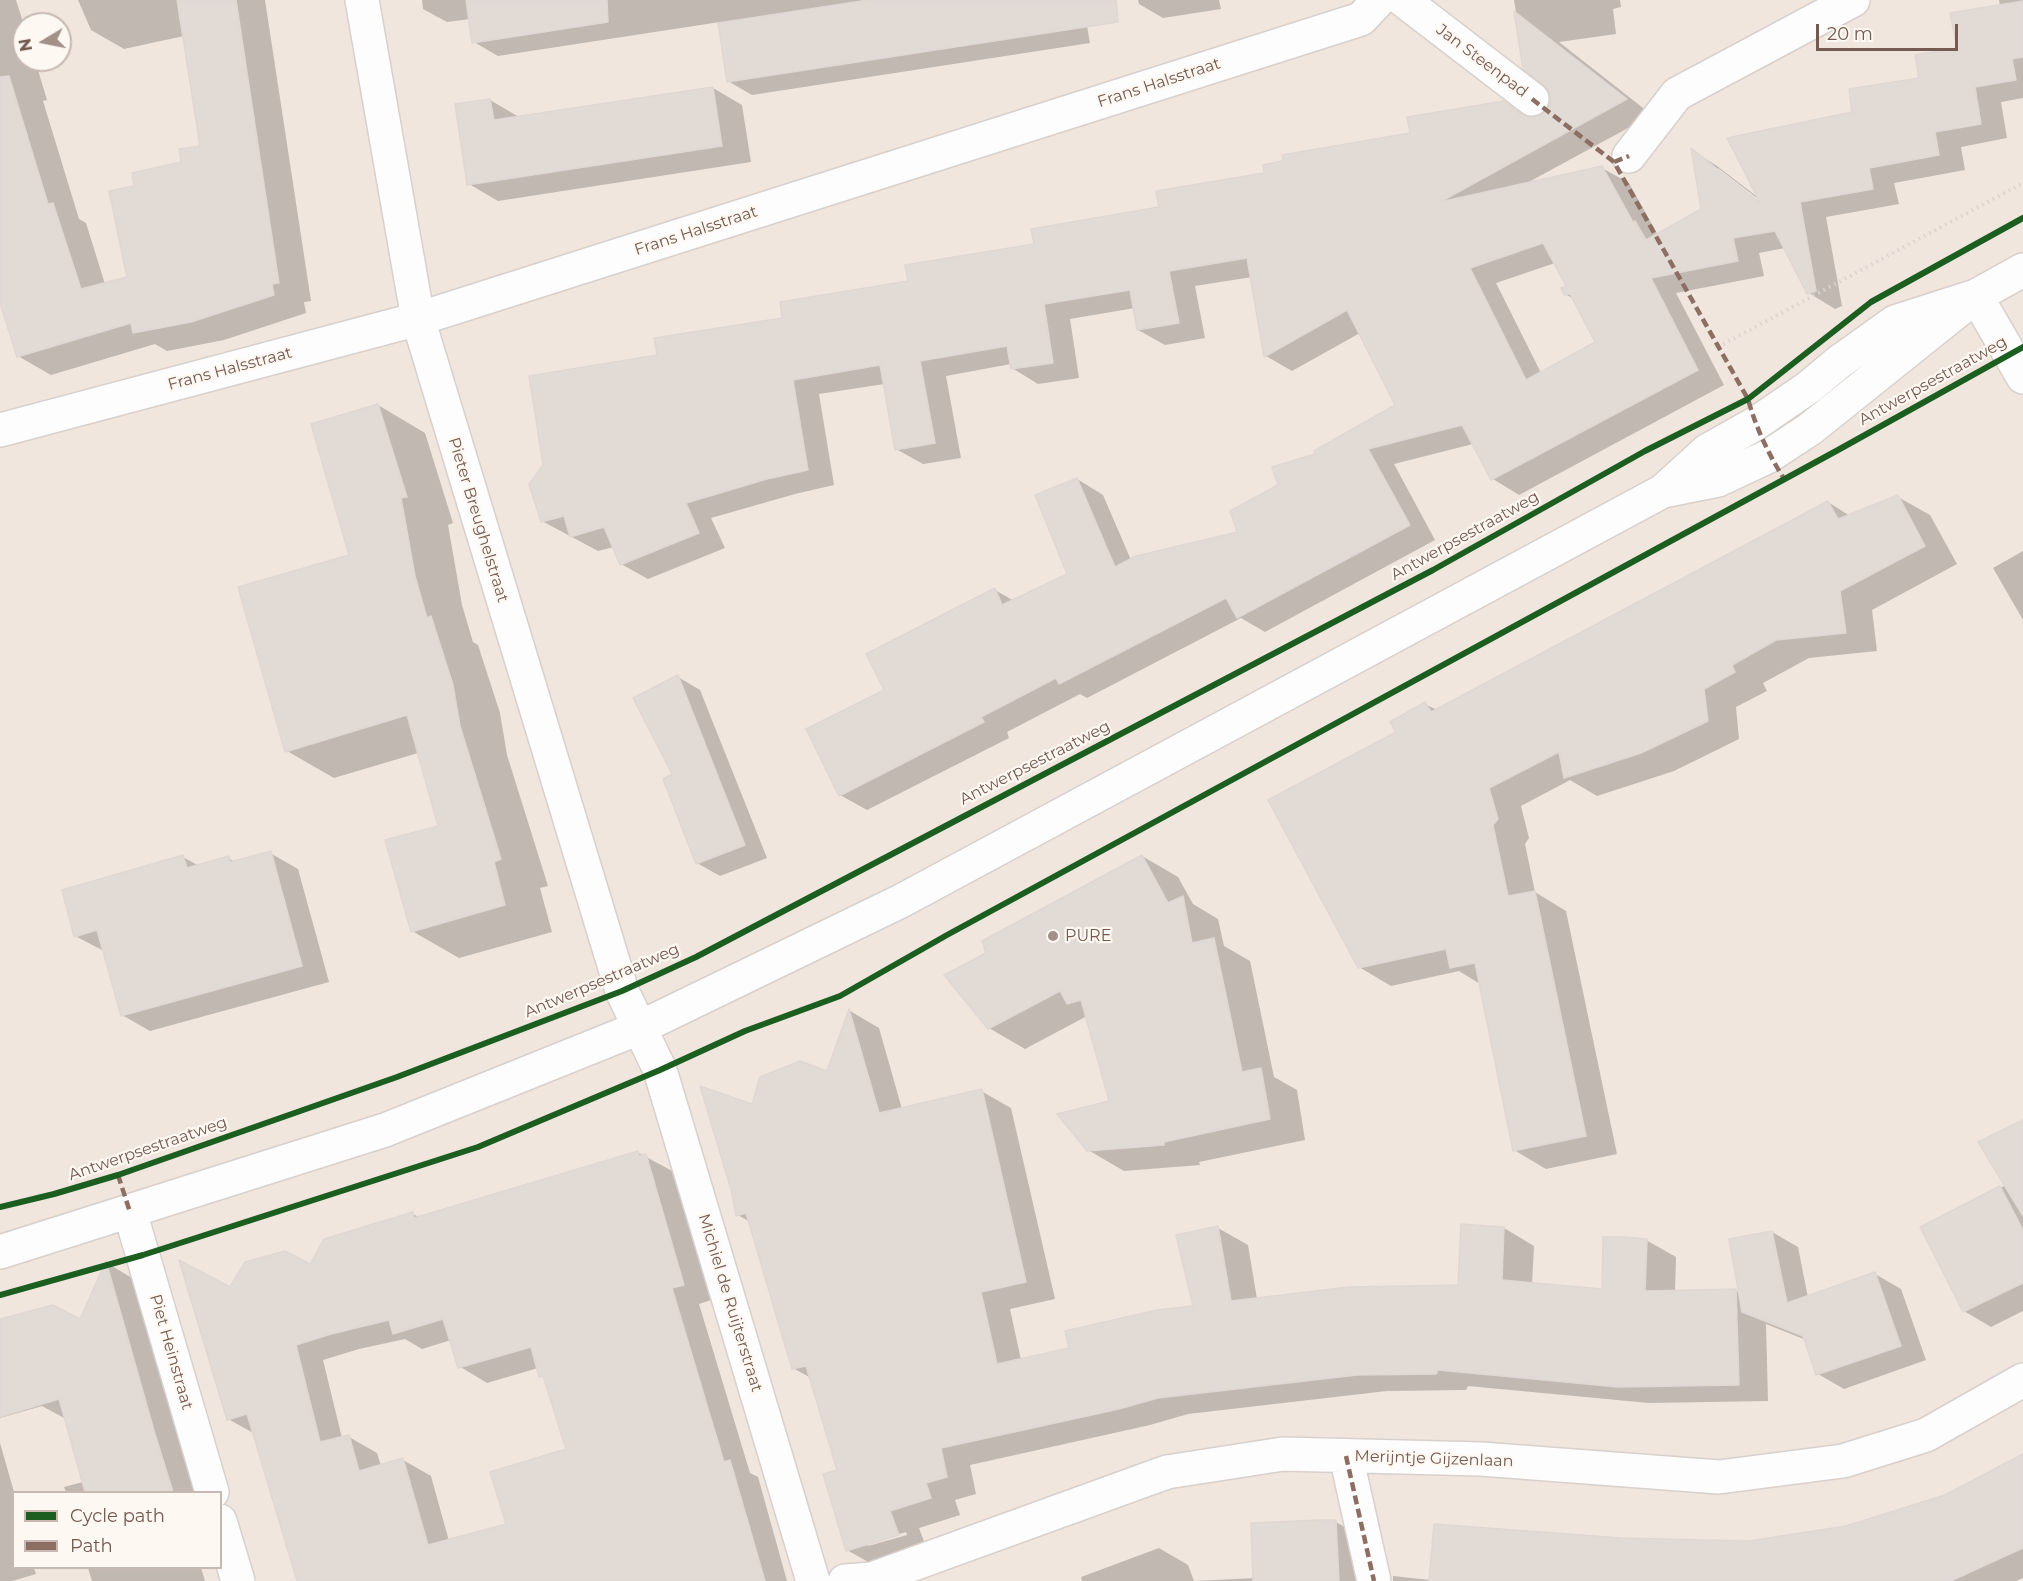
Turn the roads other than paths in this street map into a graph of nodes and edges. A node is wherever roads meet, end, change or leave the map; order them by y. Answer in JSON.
{"nodes":[{"id":1,"x":362,"y":0,"type":"edge"},
{"id":2,"x":1380,"y":0,"type":"edge"},
{"id":3,"x":1403,"y":0,"type":"edge"},
{"id":4,"x":1853,"y":0,"type":"edge"},
{"id":5,"x":1533,"y":99,"type":"dead end"},
{"id":6,"x":1629,"y":156,"type":"dead end"},
{"id":7,"x":2023,"y":270,"type":"edge"},
{"id":8,"x":1976,"y":296,"type":"junction"},
{"id":9,"x":418,"y":319,"type":"junction"},
{"id":10,"x":2023,"y":377,"type":"edge"},
{"id":11,"x":0,"y":430,"type":"edge"},
{"id":12,"x":639,"y":1028,"type":"junction"},
{"id":13,"x":130,"y":1212,"type":"junction"},
{"id":14,"x":0,"y":1252,"type":"edge"},
{"id":15,"x":2023,"y":1380,"type":"edge"},
{"id":16,"x":1346,"y":1456,"type":"junction"},
{"id":17,"x":212,"y":1491,"type":"edge"},
{"id":18,"x":222,"y":1528,"type":"edge"},
{"id":19,"x":238,"y":1581,"type":"edge"},
{"id":20,"x":813,"y":1581,"type":"edge"},
{"id":21,"x":845,"y":1581,"type":"edge"},
{"id":22,"x":1374,"y":1581,"type":"edge"}],
"edges":[{"from":1,"to":9,"type":"street","name":"Pieter Breughelstraat"},
{"from":2,"to":9,"type":"street","name":"Frans Halsstraat"},
{"from":3,"to":5,"type":"street","name":"Jan Steenpad"},
{"from":4,"to":6,"type":"street"},
{"from":7,"to":8,"type":"street"},
{"from":8,"to":10,"type":"street"},
{"from":8,"to":12,"type":"street"},
{"from":9,"to":11,"type":"street","name":"Frans Halsstraat"},
{"from":9,"to":12,"type":"street","name":"Pieter Breughelstraat"},
{"from":12,"to":13,"type":"street"},
{"from":12,"to":20,"type":"street","name":"Michiel de Ruijterstraat"},
{"from":13,"to":14,"type":"street"},
{"from":13,"to":17,"type":"street","name":"Piet Heinstraat"},
{"from":15,"to":16,"type":"street","name":"Merijntje Gijzenlaan"},
{"from":16,"to":21,"type":"street","name":"Merijntje Gijzenlaan"},
{"from":16,"to":22,"type":"street"},
{"from":18,"to":19,"type":"street"}]}
